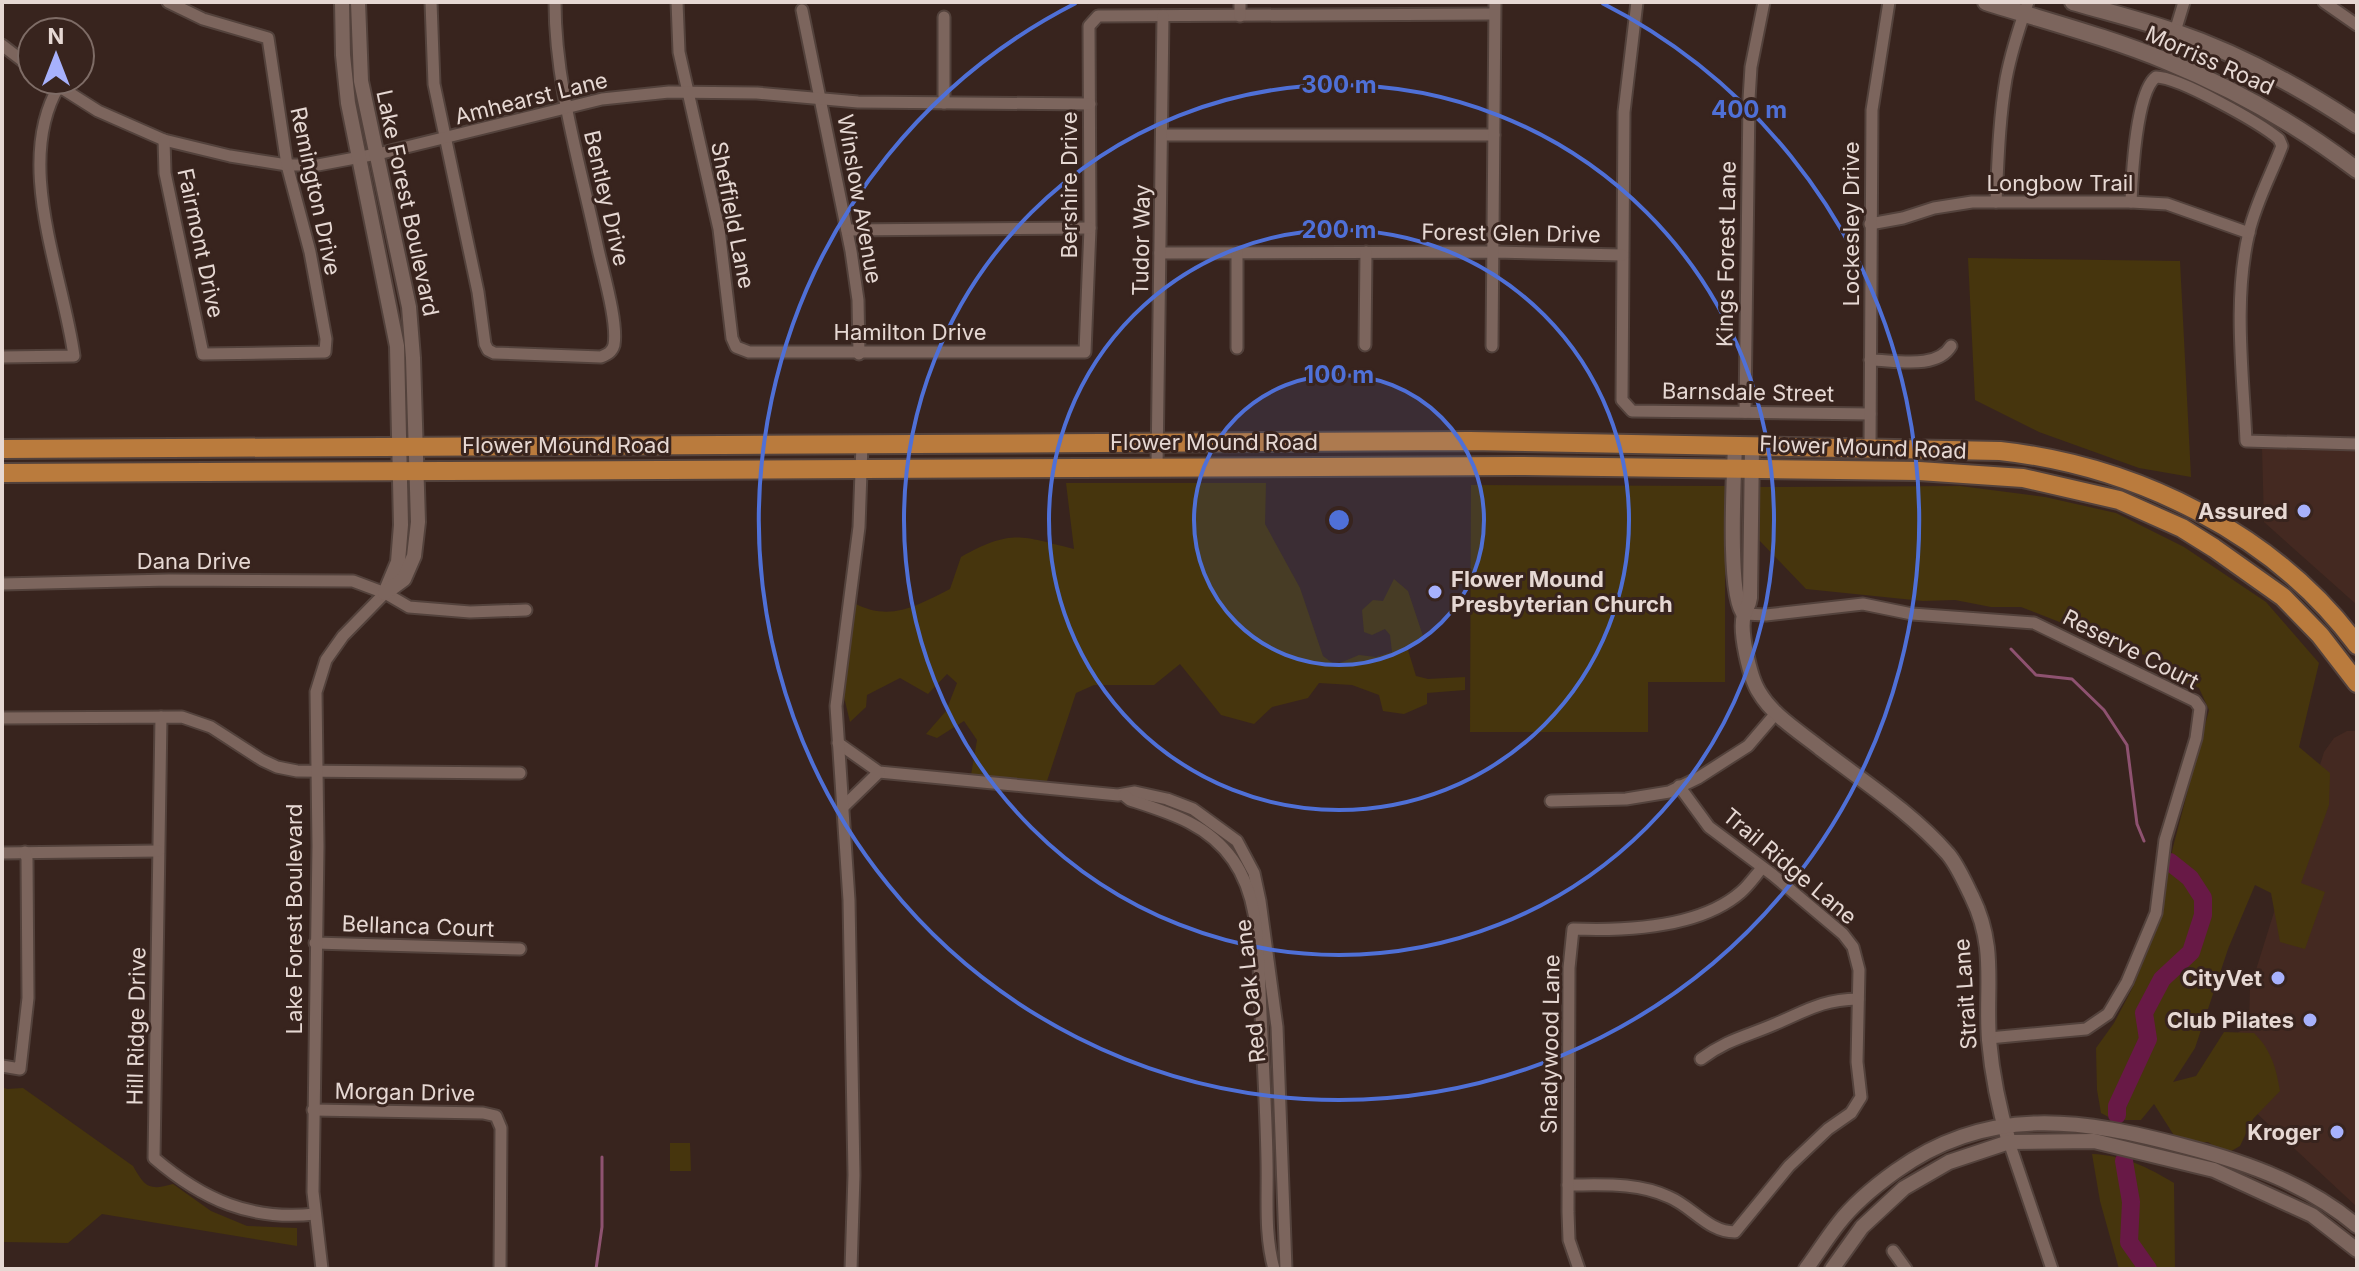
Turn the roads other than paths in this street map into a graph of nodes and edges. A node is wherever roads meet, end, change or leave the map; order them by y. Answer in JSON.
{"nodes":[{"id":1,"x":168,"y":2,"type":"edge"},
{"id":2,"x":342,"y":2,"type":"edge"},
{"id":3,"x":358,"y":2,"type":"edge"},
{"id":4,"x":431,"y":2,"type":"edge"},
{"id":5,"x":555,"y":2,"type":"edge"},
{"id":6,"x":677,"y":2,"type":"edge"},
{"id":7,"x":1240,"y":2,"type":"edge"},
{"id":8,"x":1368,"y":2,"type":"edge"},
{"id":9,"x":1637,"y":2,"type":"edge"},
{"id":10,"x":1764,"y":2,"type":"edge"},
{"id":11,"x":1889,"y":2,"type":"edge"},
{"id":12,"x":1986,"y":2,"type":"edge"},
{"id":13,"x":2073,"y":2,"type":"edge"},
{"id":14,"x":2184,"y":2,"type":"edge"},
{"id":15,"x":2324,"y":2,"type":"edge"},
{"id":16,"x":1495,"y":8,"type":"edge"},
{"id":17,"x":2026,"y":8,"type":"edge"},
{"id":18,"x":802,"y":10,"type":"dead end"},
{"id":19,"x":1163,"y":16,"type":"junction"},
{"id":20,"x":1240,"y":16,"type":"junction"},
{"id":21,"x":1369,"y":16,"type":"junction"},
{"id":22,"x":944,"y":17,"type":"dead end"},
{"id":23,"x":2357,"y":25,"type":"edge"},
{"id":24,"x":2175,"y":32,"type":"junction"},
{"id":25,"x":2166,"y":61,"type":"junction"},
{"id":26,"x":687,"y":91,"type":"junction"},
{"id":27,"x":51,"y":96,"type":"edge"},
{"id":28,"x":74,"y":96,"type":"edge"},
{"id":29,"x":821,"y":99,"type":"junction"},
{"id":30,"x":944,"y":103,"type":"junction"},
{"id":31,"x":1090,"y":104,"type":"junction"},
{"id":32,"x":566,"y":106,"type":"junction"},
{"id":33,"x":2357,"y":125,"type":"edge"},
{"id":34,"x":1163,"y":135,"type":"junction"},
{"id":35,"x":1494,"y":135,"type":"junction"},
{"id":36,"x":445,"y":139,"type":"junction"},
{"id":37,"x":164,"y":140,"type":"junction"},
{"id":38,"x":367,"y":156,"type":"junction"},
{"id":39,"x":287,"y":165,"type":"junction"},
{"id":40,"x":2357,"y":170,"type":"edge"},
{"id":41,"x":1996,"y":202,"type":"junction"},
{"id":42,"x":2131,"y":202,"type":"junction"},
{"id":43,"x":1870,"y":224,"type":"junction"},
{"id":44,"x":1090,"y":228,"type":"junction"},
{"id":45,"x":847,"y":230,"type":"junction"},
{"id":46,"x":2249,"y":233,"type":"junction"},
{"id":47,"x":1366,"y":252,"type":"junction"},
{"id":48,"x":1495,"y":252,"type":"junction"},
{"id":49,"x":1160,"y":253,"type":"junction"},
{"id":50,"x":1237,"y":253,"type":"junction"},
{"id":51,"x":1622,"y":255,"type":"junction"},
{"id":52,"x":1365,"y":345,"type":"dead end"},
{"id":53,"x":1492,"y":346,"type":"dead end"},
{"id":54,"x":1951,"y":346,"type":"dead end"},
{"id":55,"x":736,"y":347,"type":"joint"},
{"id":56,"x":1237,"y":348,"type":"dead end"},
{"id":57,"x":325,"y":352,"type":"joint"},
{"id":58,"x":1085,"y":352,"type":"joint"},
{"id":59,"x":859,"y":354,"type":"junction"},
{"id":60,"x":2,"y":357,"type":"edge"},
{"id":61,"x":1870,"y":360,"type":"junction"},
{"id":62,"x":1745,"y":412,"type":"junction"},
{"id":63,"x":1870,"y":414,"type":"junction"},
{"id":64,"x":1470,"y":441,"type":"junction"},
{"id":65,"x":1158,"y":443,"type":"junction"},
{"id":66,"x":862,"y":444,"type":"junction"},
{"id":67,"x":2357,"y":444,"type":"edge"},
{"id":68,"x":1743,"y":446,"type":"junction"},
{"id":69,"x":408,"y":447,"type":"junction"},
{"id":70,"x":1870,"y":448,"type":"junction"},
{"id":71,"x":2,"y":449,"type":"edge"},
{"id":72,"x":1157,"y":466,"type":"junction"},
{"id":73,"x":862,"y":467,"type":"junction"},
{"id":74,"x":1470,"y":467,"type":"junction"},
{"id":75,"x":1743,"y":468,"type":"junction"},
{"id":76,"x":409,"y":470,"type":"junction"},
{"id":77,"x":2,"y":473,"type":"edge"},
{"id":78,"x":2182,"y":528,"type":"junction"},
{"id":79,"x":2240,"y":536,"type":"junction"},
{"id":80,"x":2,"y":584,"type":"edge"},
{"id":81,"x":385,"y":593,"type":"junction"},
{"id":82,"x":526,"y":610,"type":"dead end"},
{"id":83,"x":1744,"y":614,"type":"junction"},
{"id":84,"x":2357,"y":645,"type":"edge"},
{"id":85,"x":2357,"y":683,"type":"edge"},
{"id":86,"x":1777,"y":712,"type":"junction"},
{"id":87,"x":161,"y":717,"type":"junction"},
{"id":88,"x":2,"y":718,"type":"edge"},
{"id":89,"x":838,"y":743,"type":"junction"},
{"id":90,"x":316,"y":771,"type":"junction"},
{"id":91,"x":879,"y":772,"type":"junction"},
{"id":92,"x":520,"y":773,"type":"dead end"},
{"id":93,"x":1679,"y":786,"type":"junction"},
{"id":94,"x":1124,"y":795,"type":"junction"},
{"id":95,"x":1551,"y":801,"type":"dead end"},
{"id":96,"x":842,"y":808,"type":"junction"},
{"id":97,"x":158,"y":851,"type":"junction"},
{"id":98,"x":25,"y":852,"type":"junction"},
{"id":99,"x":2,"y":853,"type":"edge"},
{"id":100,"x":1762,"y":868,"type":"junction"},
{"id":101,"x":315,"y":943,"type":"junction"},
{"id":102,"x":520,"y":949,"type":"dead end"},
{"id":103,"x":1858,"y":999,"type":"junction"},
{"id":104,"x":1989,"y":1038,"type":"junction"},
{"id":105,"x":1701,"y":1059,"type":"dead end"},
{"id":106,"x":2,"y":1066,"type":"edge"},
{"id":107,"x":313,"y":1110,"type":"junction"},
{"id":108,"x":2003,"y":1125,"type":"junction"},
{"id":109,"x":2009,"y":1142,"type":"junction"},
{"id":110,"x":1568,"y":1185,"type":"junction"},
{"id":111,"x":315,"y":1214,"type":"junction"},
{"id":112,"x":2357,"y":1226,"type":"edge"},
{"id":113,"x":2357,"y":1250,"type":"edge"},
{"id":114,"x":1893,"y":1251,"type":"dead end"},
{"id":115,"x":322,"y":1269,"type":"edge"},
{"id":116,"x":500,"y":1269,"type":"edge"},
{"id":117,"x":851,"y":1269,"type":"edge"},
{"id":118,"x":1274,"y":1269,"type":"edge"},
{"id":119,"x":1286,"y":1269,"type":"edge"},
{"id":120,"x":1579,"y":1269,"type":"edge"},
{"id":121,"x":1806,"y":1269,"type":"edge"},
{"id":122,"x":1832,"y":1269,"type":"edge"},
{"id":123,"x":1906,"y":1269,"type":"edge"},
{"id":124,"x":2052,"y":1269,"type":"edge"}],
"edges":[{"from":1,"to":39,"type":"street","name":"Remington Drive"},
{"from":2,"to":38,"type":"street","name":"Lake Forest Boulevard"},
{"from":3,"to":38,"type":"street","name":"Lake Forest Boulevard"},
{"from":4,"to":36,"type":"street"},
{"from":5,"to":32,"type":"street","name":"Bentley Drive"},
{"from":6,"to":26,"type":"street","name":"Sheffield Lane"},
{"from":7,"to":20,"type":"street"},
{"from":8,"to":21,"type":"street"},
{"from":9,"to":51,"type":"street"},
{"from":10,"to":62,"type":"street","name":"Kings Forest Lane"},
{"from":11,"to":43,"type":"street","name":"Lockesley Drive"},
{"from":12,"to":17,"type":"main road","name":"Morriss Road"},
{"from":13,"to":24,"type":"main road","name":"Morriss Road"},
{"from":14,"to":24,"type":"street"},
{"from":15,"to":23,"type":"street"},
{"from":16,"to":21,"type":"street"},
{"from":16,"to":35,"type":"street"},
{"from":17,"to":25,"type":"main road","name":"Morriss Road"},
{"from":17,"to":41,"type":"street"},
{"from":18,"to":29,"type":"street","name":"Winslow Avenue"},
{"from":19,"to":20,"type":"street"},
{"from":19,"to":31,"type":"street","name":"Bershire Drive"},
{"from":19,"to":34,"type":"street","name":"Tudor Way"},
{"from":20,"to":21,"type":"street"},
{"from":22,"to":30,"type":"street"},
{"from":24,"to":25,"type":"street"},
{"from":24,"to":33,"type":"main road","name":"Morriss Road"},
{"from":25,"to":40,"type":"main road","name":"Morriss Road"},
{"from":26,"to":29,"type":"street","name":"Amhearst Lane"},
{"from":26,"to":32,"type":"street","name":"Amhearst Lane"},
{"from":26,"to":55,"type":"street","name":"Sheffield Lane"},
{"from":27,"to":60,"type":"street"},
{"from":28,"to":37,"type":"street","name":"Amhearst Lane"},
{"from":29,"to":30,"type":"street","name":"Amhearst Lane"},
{"from":29,"to":45,"type":"street","name":"Winslow Avenue"},
{"from":30,"to":31,"type":"street","name":"Amhearst Lane"},
{"from":31,"to":44,"type":"street","name":"Bershire Drive"},
{"from":32,"to":36,"type":"street","name":"Amhearst Lane"},
{"from":32,"to":36,"type":"street","name":"Bentley Drive"},
{"from":34,"to":35,"type":"street"},
{"from":34,"to":49,"type":"street","name":"Tudor Way"},
{"from":35,"to":48,"type":"street"},
{"from":36,"to":38,"type":"street","name":"Amhearst Lane"},
{"from":37,"to":39,"type":"street","name":"Amhearst Lane"},
{"from":37,"to":57,"type":"street","name":"Fairmont Drive"},
{"from":38,"to":39,"type":"street","name":"Amhearst Lane"},
{"from":38,"to":69,"type":"street","name":"Lake Forest Boulevard"},
{"from":39,"to":57,"type":"street","name":"Remington Drive"},
{"from":41,"to":42,"type":"street","name":"Longbow Trail"},
{"from":41,"to":43,"type":"street","name":"Longbow Trail"},
{"from":42,"to":46,"type":"street","name":"Longbow Trail"},
{"from":42,"to":46,"type":"street"},
{"from":43,"to":61,"type":"street","name":"Lockesley Drive"},
{"from":44,"to":45,"type":"street"},
{"from":44,"to":58,"type":"street","name":"Bershire Drive"},
{"from":45,"to":59,"type":"street","name":"Winslow Avenue"},
{"from":46,"to":67,"type":"street"},
{"from":47,"to":48,"type":"street","name":"Forest Glen Drive"},
{"from":47,"to":50,"type":"street","name":"Forest Glen Drive"},
{"from":47,"to":52,"type":"street"},
{"from":48,"to":51,"type":"street","name":"Forest Glen Drive"},
{"from":48,"to":53,"type":"street"},
{"from":49,"to":50,"type":"street","name":"Forest Glen Drive"},
{"from":49,"to":65,"type":"street","name":"Tudor Way"},
{"from":50,"to":56,"type":"street"},
{"from":51,"to":62,"type":"street","name":"Barnsdale Street"},
{"from":54,"to":61,"type":"street"},
{"from":55,"to":59,"type":"street","name":"Hamilton Drive"},
{"from":58,"to":59,"type":"street","name":"Hamilton Drive"},
{"from":61,"to":63,"type":"street","name":"Lockesley Drive"},
{"from":62,"to":63,"type":"street","name":"Barnsdale Street"},
{"from":63,"to":70,"type":"street","name":"Lockesley Drive"},
{"from":64,"to":65,"type":"main road","name":"Flower Mound Road"},
{"from":64,"to":68,"type":"main road","name":"Flower Mound Road"},
{"from":64,"to":74,"type":"main road"},
{"from":65,"to":66,"type":"main road","name":"Flower Mound Road"},
{"from":65,"to":72,"type":"street","name":"Tudor Way"},
{"from":66,"to":69,"type":"main road","name":"Flower Mound Road"},
{"from":66,"to":73,"type":"street"},
{"from":68,"to":70,"type":"main road","name":"Flower Mound Road"},
{"from":68,"to":75,"type":"street","name":"Strait Lane"},
{"from":69,"to":71,"type":"main road","name":"Flower Mound Road"},
{"from":69,"to":76,"type":"street","name":"Lake Forest Boulevard"},
{"from":70,"to":79,"type":"main road","name":"Flower Mound Road"},
{"from":72,"to":73,"type":"main road","name":"Flower Mound Road"},
{"from":72,"to":74,"type":"main road","name":"Flower Mound Road"},
{"from":73,"to":76,"type":"main road","name":"Flower Mound Road"},
{"from":73,"to":89,"type":"street"},
{"from":74,"to":75,"type":"main road","name":"Flower Mound Road"},
{"from":75,"to":78,"type":"main road","name":"Flower Mound Road"},
{"from":75,"to":83,"type":"street","name":"Strait Lane"},
{"from":76,"to":77,"type":"main road","name":"Flower Mound Road"},
{"from":76,"to":81,"type":"street","name":"Lake Forest Boulevard"},
{"from":78,"to":79,"type":"main road"},
{"from":78,"to":85,"type":"main road","name":"Flower Mound Road"},
{"from":79,"to":84,"type":"main road","name":"Flower Mound Road"},
{"from":80,"to":81,"type":"street","name":"Dana Drive"},
{"from":81,"to":82,"type":"street","name":"Dana Drive"},
{"from":81,"to":90,"type":"street","name":"Lake Forest Boulevard"},
{"from":83,"to":86,"type":"street","name":"Strait Lane"},
{"from":83,"to":104,"type":"street","name":"Reserve Court"},
{"from":86,"to":93,"type":"street"},
{"from":86,"to":104,"type":"street","name":"Strait Lane"},
{"from":87,"to":88,"type":"street"},
{"from":87,"to":90,"type":"street"},
{"from":87,"to":97,"type":"street","name":"Hill Ridge Drive"},
{"from":89,"to":91,"type":"street","name":"Red Oak Lane"},
{"from":89,"to":96,"type":"street"},
{"from":90,"to":92,"type":"street"},
{"from":90,"to":101,"type":"street","name":"Lake Forest Boulevard"},
{"from":91,"to":94,"type":"street","name":"Red Oak Lane"},
{"from":91,"to":96,"type":"street"},
{"from":93,"to":95,"type":"street"},
{"from":93,"to":100,"type":"street","name":"Trail Ridge Lane"},
{"from":94,"to":118,"type":"street","name":"Red Oak Lane"},
{"from":94,"to":119,"type":"street","name":"Red Oak Lane"},
{"from":96,"to":117,"type":"street"},
{"from":97,"to":98,"type":"street"},
{"from":97,"to":111,"type":"street","name":"Hill Ridge Drive"},
{"from":98,"to":99,"type":"street"},
{"from":98,"to":106,"type":"street"},
{"from":100,"to":103,"type":"street","name":"Trail Ridge Lane"},
{"from":100,"to":110,"type":"street","name":"Shadywood Lane"},
{"from":101,"to":102,"type":"street","name":"Bellanca Court"},
{"from":101,"to":107,"type":"street","name":"Lake Forest Boulevard"},
{"from":103,"to":105,"type":"street"},
{"from":103,"to":110,"type":"street","name":"Trail Ridge Lane"},
{"from":104,"to":108,"type":"street","name":"Strait Lane"},
{"from":107,"to":111,"type":"street","name":"Lake Forest Boulevard"},
{"from":107,"to":116,"type":"street","name":"Morgan Drive"},
{"from":108,"to":109,"type":"street","name":"Strait Lane"},
{"from":108,"to":112,"type":"street"},
{"from":108,"to":121,"type":"street"},
{"from":109,"to":113,"type":"street"},
{"from":109,"to":122,"type":"street"},
{"from":109,"to":124,"type":"street","name":"Strait Lane"},
{"from":110,"to":120,"type":"street","name":"Shadywood Lane"},
{"from":111,"to":115,"type":"street","name":"Lake Forest Boulevard"},
{"from":114,"to":123,"type":"street"}]}
